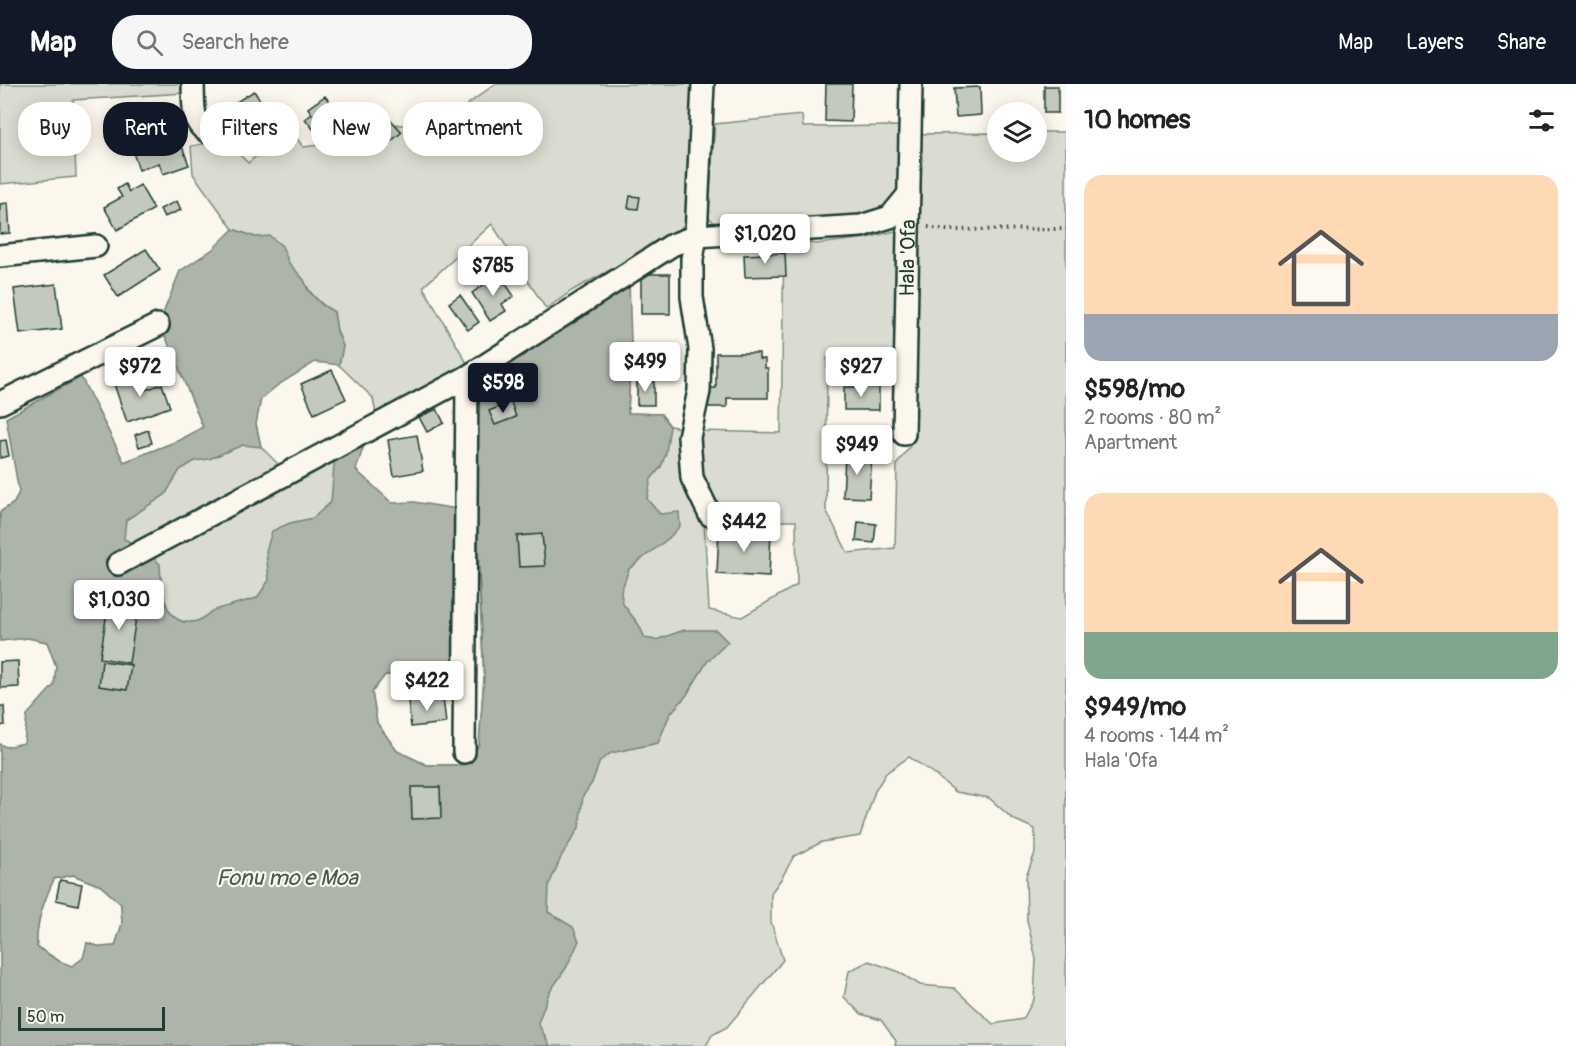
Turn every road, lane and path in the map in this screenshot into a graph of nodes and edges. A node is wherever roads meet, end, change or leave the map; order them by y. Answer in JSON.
{"nodes":[{"id":1,"x":193,"y":84,"type":"edge"},
{"id":2,"x":703,"y":84,"type":"edge"},
{"id":3,"x":911,"y":84,"type":"edge"},
{"id":4,"x":200,"y":126,"type":"edge"},
{"id":5,"x":908,"y":203,"type":"junction"},
{"id":6,"x":1066,"y":229,"type":"edge"},
{"id":7,"x":696,"y":236,"type":"junction"},
{"id":8,"x":96,"y":246,"type":"dead end"},
{"id":9,"x":0,"y":256,"type":"edge"},
{"id":10,"x":158,"y":325,"type":"dead end"},
{"id":11,"x":467,"y":377,"type":"junction"},
{"id":12,"x":0,"y":403,"type":"edge"},
{"id":13,"x":904,"y":434,"type":"dead end"},
{"id":14,"x":710,"y":515,"type":"dead end"},
{"id":15,"x":118,"y":564,"type":"dead end"},
{"id":16,"x":464,"y":752,"type":"dead end"}],
"edges":[{"from":1,"to":4,"type":"street"},
{"from":2,"to":7,"type":"street"},
{"from":3,"to":5,"type":"street","name":"Hala 'Ofa"},
{"from":5,"to":6,"type":"path"},
{"from":5,"to":7,"type":"street"},
{"from":5,"to":13,"type":"street","name":"Hala 'Ofa"},
{"from":7,"to":11,"type":"street"},
{"from":7,"to":14,"type":"street"},
{"from":8,"to":9,"type":"street"},
{"from":10,"to":12,"type":"street"},
{"from":11,"to":15,"type":"street"},
{"from":11,"to":16,"type":"street"}]}
